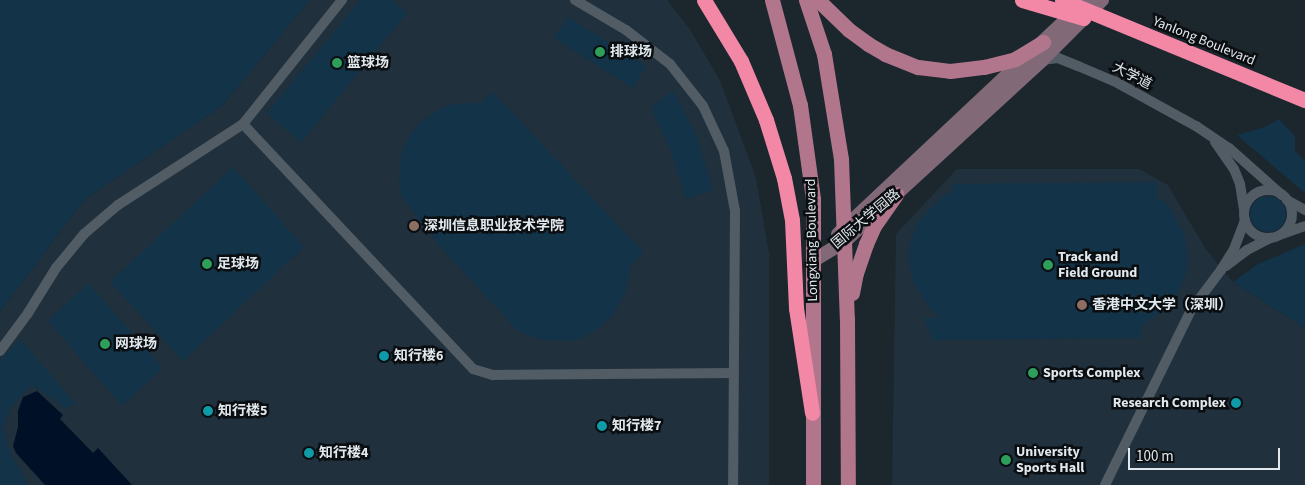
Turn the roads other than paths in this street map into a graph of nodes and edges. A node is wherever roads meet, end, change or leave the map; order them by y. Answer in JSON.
{"nodes":[{"id":1,"x":342,"y":0,"type":"edge"},
{"id":2,"x":575,"y":0,"type":"edge"},
{"id":3,"x":704,"y":0,"type":"edge"},
{"id":4,"x":772,"y":0,"type":"edge"},
{"id":5,"x":806,"y":0,"type":"edge"},
{"id":6,"x":818,"y":0,"type":"edge"},
{"id":7,"x":1022,"y":0,"type":"edge"},
{"id":8,"x":1062,"y":0,"type":"edge"},
{"id":9,"x":1087,"y":0,"type":"edge"},
{"id":10,"x":1102,"y":0,"type":"edge"},
{"id":11,"x":1043,"y":42,"type":"junction"},
{"id":12,"x":1165,"y":42,"type":"junction"},
{"id":13,"x":1042,"y":60,"type":"junction"},
{"id":14,"x":1305,"y":100,"type":"edge"},
{"id":15,"x":243,"y":124,"type":"junction"},
{"id":16,"x":1206,"y":132,"type":"junction"},
{"id":17,"x":896,"y":194,"type":"junction"},
{"id":18,"x":1285,"y":198,"type":"junction"},
{"id":19,"x":1305,"y":210,"type":"edge"},
{"id":20,"x":1244,"y":216,"type":"junction"},
{"id":21,"x":1305,"y":226,"type":"edge"},
{"id":22,"x":844,"y":234,"type":"junction"},
{"id":23,"x":1277,"y":236,"type":"junction"},
{"id":24,"x":814,"y":260,"type":"junction"},
{"id":25,"x":1222,"y":270,"type":"junction"},
{"id":26,"x":847,"y":319,"type":"junction"},
{"id":27,"x":0,"y":351,"type":"edge"},
{"id":28,"x":734,"y":373,"type":"junction"},
{"id":29,"x":812,"y":413,"type":"junction"},
{"id":30,"x":733,"y":485,"type":"edge"},
{"id":31,"x":813,"y":485,"type":"edge"},
{"id":32,"x":848,"y":485,"type":"edge"},
{"id":33,"x":1105,"y":485,"type":"edge"}],
"edges":[{"from":1,"to":15,"type":"street"},
{"from":2,"to":28,"type":"street"},
{"from":3,"to":29,"type":"highway"},
{"from":4,"to":24,"type":"main road","name":"Longxiang Boulevard"},
{"from":5,"to":22,"type":"main road"},
{"from":6,"to":11,"type":"main road"},
{"from":7,"to":12,"type":"highway"},
{"from":8,"to":12,"type":"highway","name":"Yanlong Boulevard"},
{"from":9,"to":11,"type":"street","name":"国际大学园路"},
{"from":10,"to":13,"type":"street","name":"国际大学园路"},
{"from":11,"to":22,"type":"street","name":"国际大学园路"},
{"from":12,"to":14,"type":"highway","name":"Yanlong Boulevard"},
{"from":13,"to":16,"type":"street","name":"大学道"},
{"from":13,"to":17,"type":"street","name":"国际大学园路"},
{"from":15,"to":27,"type":"street"},
{"from":15,"to":28,"type":"street"},
{"from":16,"to":18,"type":"street","name":"大学道"},
{"from":16,"to":20,"type":"street","name":"大学道"},
{"from":17,"to":22,"type":"street","name":"国际大学园路"},
{"from":17,"to":26,"type":"main road"},
{"from":18,"to":19,"type":"street","name":"大学道"},
{"from":18,"to":20,"type":"street","name":"大学道"},
{"from":18,"to":23,"type":"street"},
{"from":20,"to":23,"type":"street"},
{"from":20,"to":25,"type":"street"},
{"from":21,"to":23,"type":"street"},
{"from":22,"to":24,"type":"street","name":"国际大学园路"},
{"from":22,"to":26,"type":"main road"},
{"from":23,"to":25,"type":"street"},
{"from":24,"to":29,"type":"main road","name":"Longxiang Boulevard"},
{"from":25,"to":33,"type":"street"},
{"from":26,"to":32,"type":"main road"},
{"from":28,"to":30,"type":"street"},
{"from":29,"to":31,"type":"main road","name":"Longxiang Boulevard"}]}
